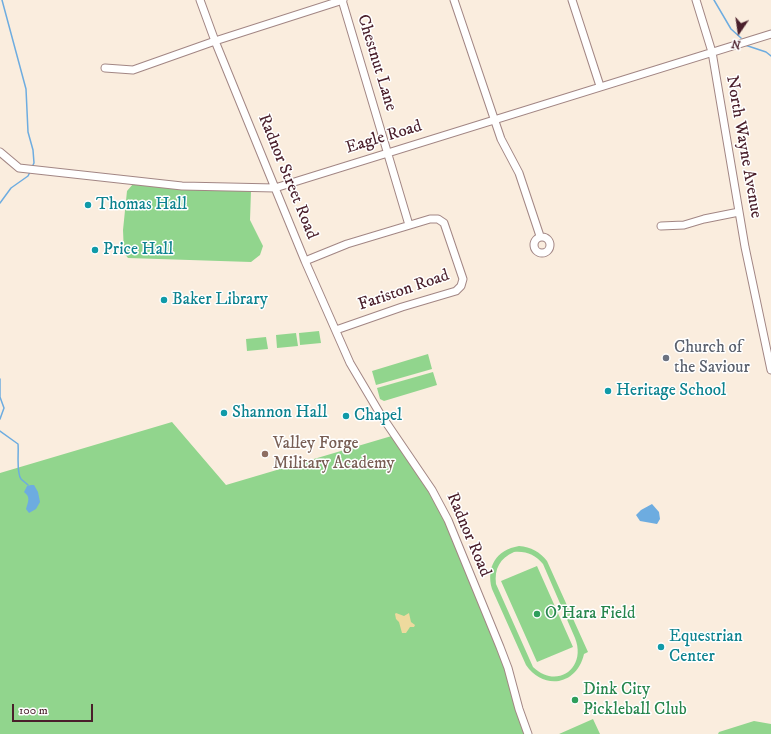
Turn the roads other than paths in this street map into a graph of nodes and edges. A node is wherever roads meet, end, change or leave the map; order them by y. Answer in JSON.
{"nodes":[{"id":1,"x":200,"y":0,"type":"edge"},
{"id":2,"x":342,"y":0,"type":"edge"},
{"id":3,"x":454,"y":0,"type":"edge"},
{"id":4,"x":572,"y":0,"type":"edge"},
{"id":5,"x":696,"y":0,"type":"edge"},
{"id":6,"x":771,"y":34,"type":"edge"},
{"id":7,"x":215,"y":41,"type":"junction"},
{"id":8,"x":712,"y":52,"type":"junction"},
{"id":9,"x":105,"y":68,"type":"dead end"},
{"id":10,"x":600,"y":86,"type":"junction"},
{"id":11,"x":495,"y":119,"type":"junction"},
{"id":12,"x":0,"y":152,"type":"edge"},
{"id":13,"x":388,"y":153,"type":"junction"},
{"id":14,"x":275,"y":188,"type":"junction"},
{"id":15,"x":739,"y":212,"type":"junction"},
{"id":16,"x":409,"y":225,"type":"junction"},
{"id":17,"x":661,"y":226,"type":"dead end"},
{"id":18,"x":540,"y":236,"type":"dead end"},
{"id":19,"x":305,"y":261,"type":"junction"},
{"id":20,"x":336,"y":330,"type":"junction"},
{"id":21,"x":350,"y":363,"type":"joint"},
{"id":22,"x":771,"y":370,"type":"edge"},
{"id":23,"x":528,"y":734,"type":"edge"}],
"edges":[{"from":1,"to":7,"type":"street","name":"Radnor Street Road"},
{"from":2,"to":7,"type":"street"},
{"from":2,"to":13,"type":"street","name":"Chestnut Lane"},
{"from":3,"to":11,"type":"street"},
{"from":4,"to":10,"type":"street"},
{"from":5,"to":8,"type":"street","name":"North Wayne Avenue"},
{"from":6,"to":8,"type":"street","name":"Eagle Road"},
{"from":7,"to":9,"type":"street"},
{"from":7,"to":14,"type":"street","name":"Radnor Street Road"},
{"from":8,"to":10,"type":"street","name":"Eagle Road"},
{"from":8,"to":15,"type":"street","name":"North Wayne Avenue"},
{"from":10,"to":11,"type":"street","name":"Eagle Road"},
{"from":11,"to":13,"type":"street","name":"Eagle Road"},
{"from":11,"to":18,"type":"street"},
{"from":12,"to":14,"type":"street","name":"Eagle Road"},
{"from":13,"to":14,"type":"street","name":"Eagle Road"},
{"from":13,"to":16,"type":"street","name":"Chestnut Lane"},
{"from":14,"to":19,"type":"street","name":"Radnor Street Road"},
{"from":15,"to":17,"type":"street"},
{"from":15,"to":22,"type":"street","name":"North Wayne Avenue"},
{"from":16,"to":19,"type":"street","name":"Fariston Road"},
{"from":16,"to":20,"type":"street","name":"Fariston Road"},
{"from":19,"to":20,"type":"street","name":"Radnor Street Road"},
{"from":20,"to":21,"type":"street","name":"Radnor Street Road"},
{"from":21,"to":23,"type":"street","name":"Radnor Road"}]}
